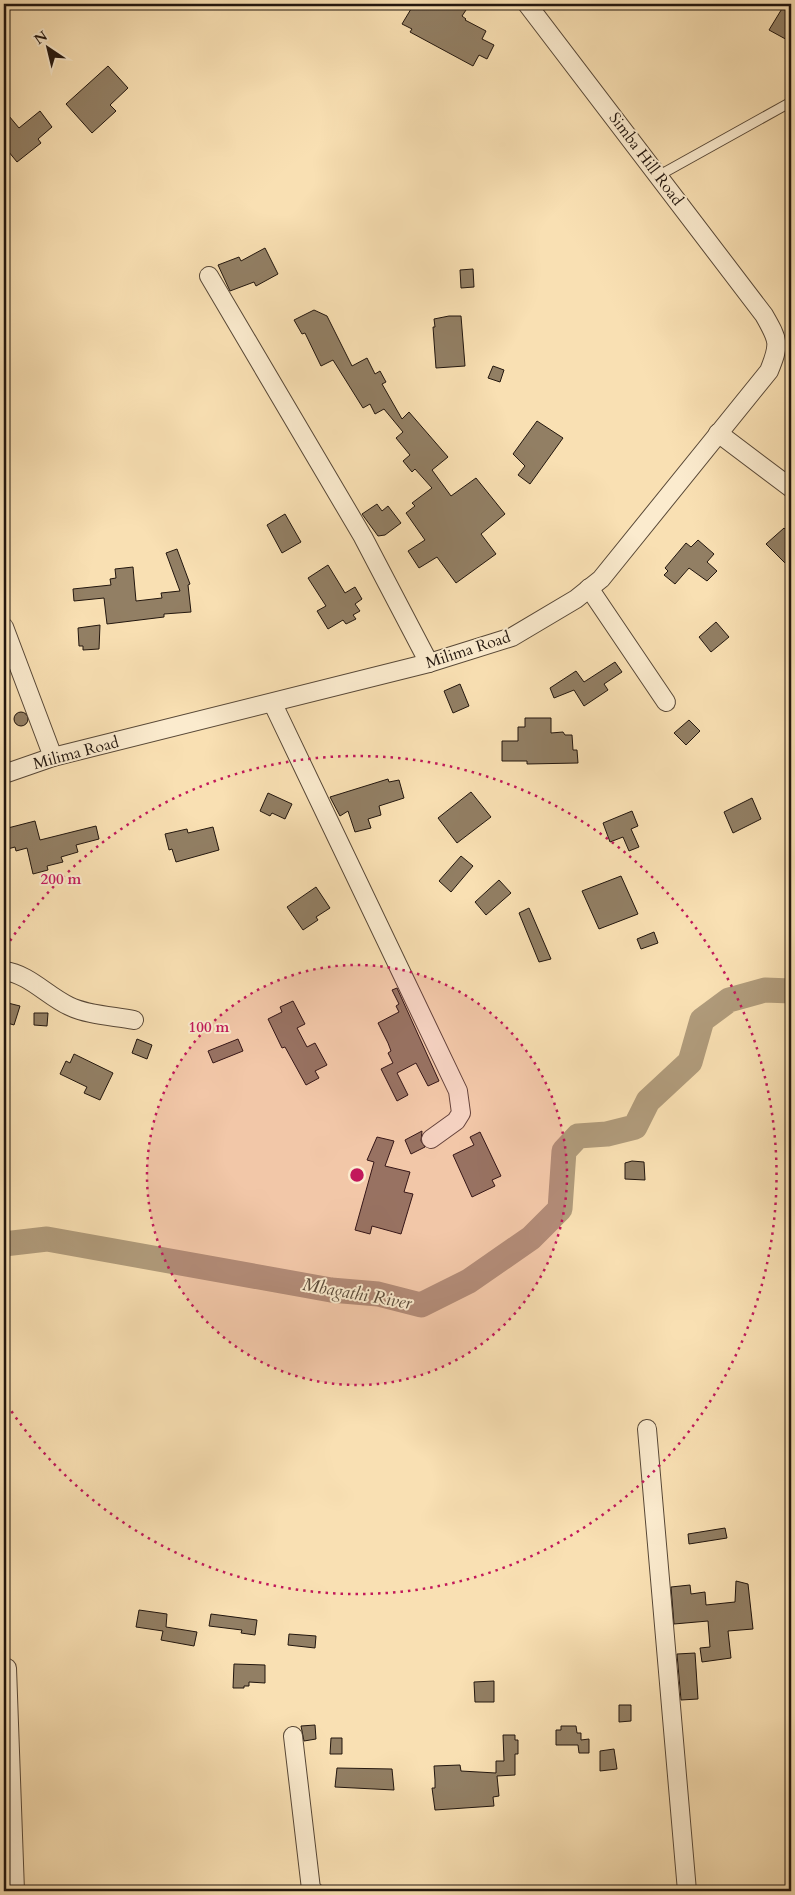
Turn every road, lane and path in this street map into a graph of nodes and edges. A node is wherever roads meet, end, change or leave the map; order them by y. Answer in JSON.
{"nodes":[{"id":1,"x":527,"y":4,"type":"edge"},
{"id":2,"x":791,"y":102,"type":"edge"},
{"id":3,"x":658,"y":176,"type":"junction"},
{"id":4,"x":209,"y":276,"type":"dead end"},
{"id":5,"x":764,"y":315,"type":"joint"},
{"id":6,"x":785,"y":346,"type":"edge"},
{"id":7,"x":718,"y":433,"type":"junction"},
{"id":8,"x":791,"y":488,"type":"edge"},
{"id":9,"x":589,"y":588,"type":"junction"},
{"id":10,"x":4,"y":627,"type":"edge"},
{"id":11,"x":430,"y":663,"type":"junction"},
{"id":12,"x":666,"y":702,"type":"dead end"},
{"id":13,"x":273,"y":704,"type":"junction"},
{"id":14,"x":53,"y":757,"type":"junction"},
{"id":15,"x":4,"y":774,"type":"edge"},
{"id":16,"x":4,"y":971,"type":"edge"},
{"id":17,"x":134,"y":1020,"type":"dead end"},
{"id":18,"x":432,"y":1140,"type":"dead end"},
{"id":19,"x":646,"y":1429,"type":"dead end"},
{"id":20,"x":7,"y":1668,"type":"dead end"},
{"id":21,"x":293,"y":1736,"type":"dead end"},
{"id":22,"x":15,"y":1891,"type":"edge"},
{"id":23,"x":314,"y":1891,"type":"edge"},
{"id":24,"x":687,"y":1891,"type":"edge"}],
"edges":[{"from":1,"to":3,"type":"street","name":"Simba Hill Road"},
{"from":2,"to":3,"type":"lane"},
{"from":3,"to":5,"type":"street","name":"Simba Hill Road"},
{"from":4,"to":11,"type":"street"},
{"from":5,"to":6,"type":"street","name":"Milima Road"},
{"from":6,"to":7,"type":"street","name":"Milima Road"},
{"from":7,"to":8,"type":"street"},
{"from":7,"to":9,"type":"street","name":"Milima Road"},
{"from":9,"to":11,"type":"street","name":"Milima Road"},
{"from":9,"to":12,"type":"street"},
{"from":10,"to":14,"type":"street"},
{"from":11,"to":13,"type":"street","name":"Milima Road"},
{"from":13,"to":14,"type":"street","name":"Milima Road"},
{"from":13,"to":18,"type":"street"},
{"from":14,"to":15,"type":"street","name":"Milima Road"},
{"from":16,"to":17,"type":"street"},
{"from":19,"to":24,"type":"street"},
{"from":20,"to":22,"type":"street"},
{"from":21,"to":23,"type":"street"}]}
